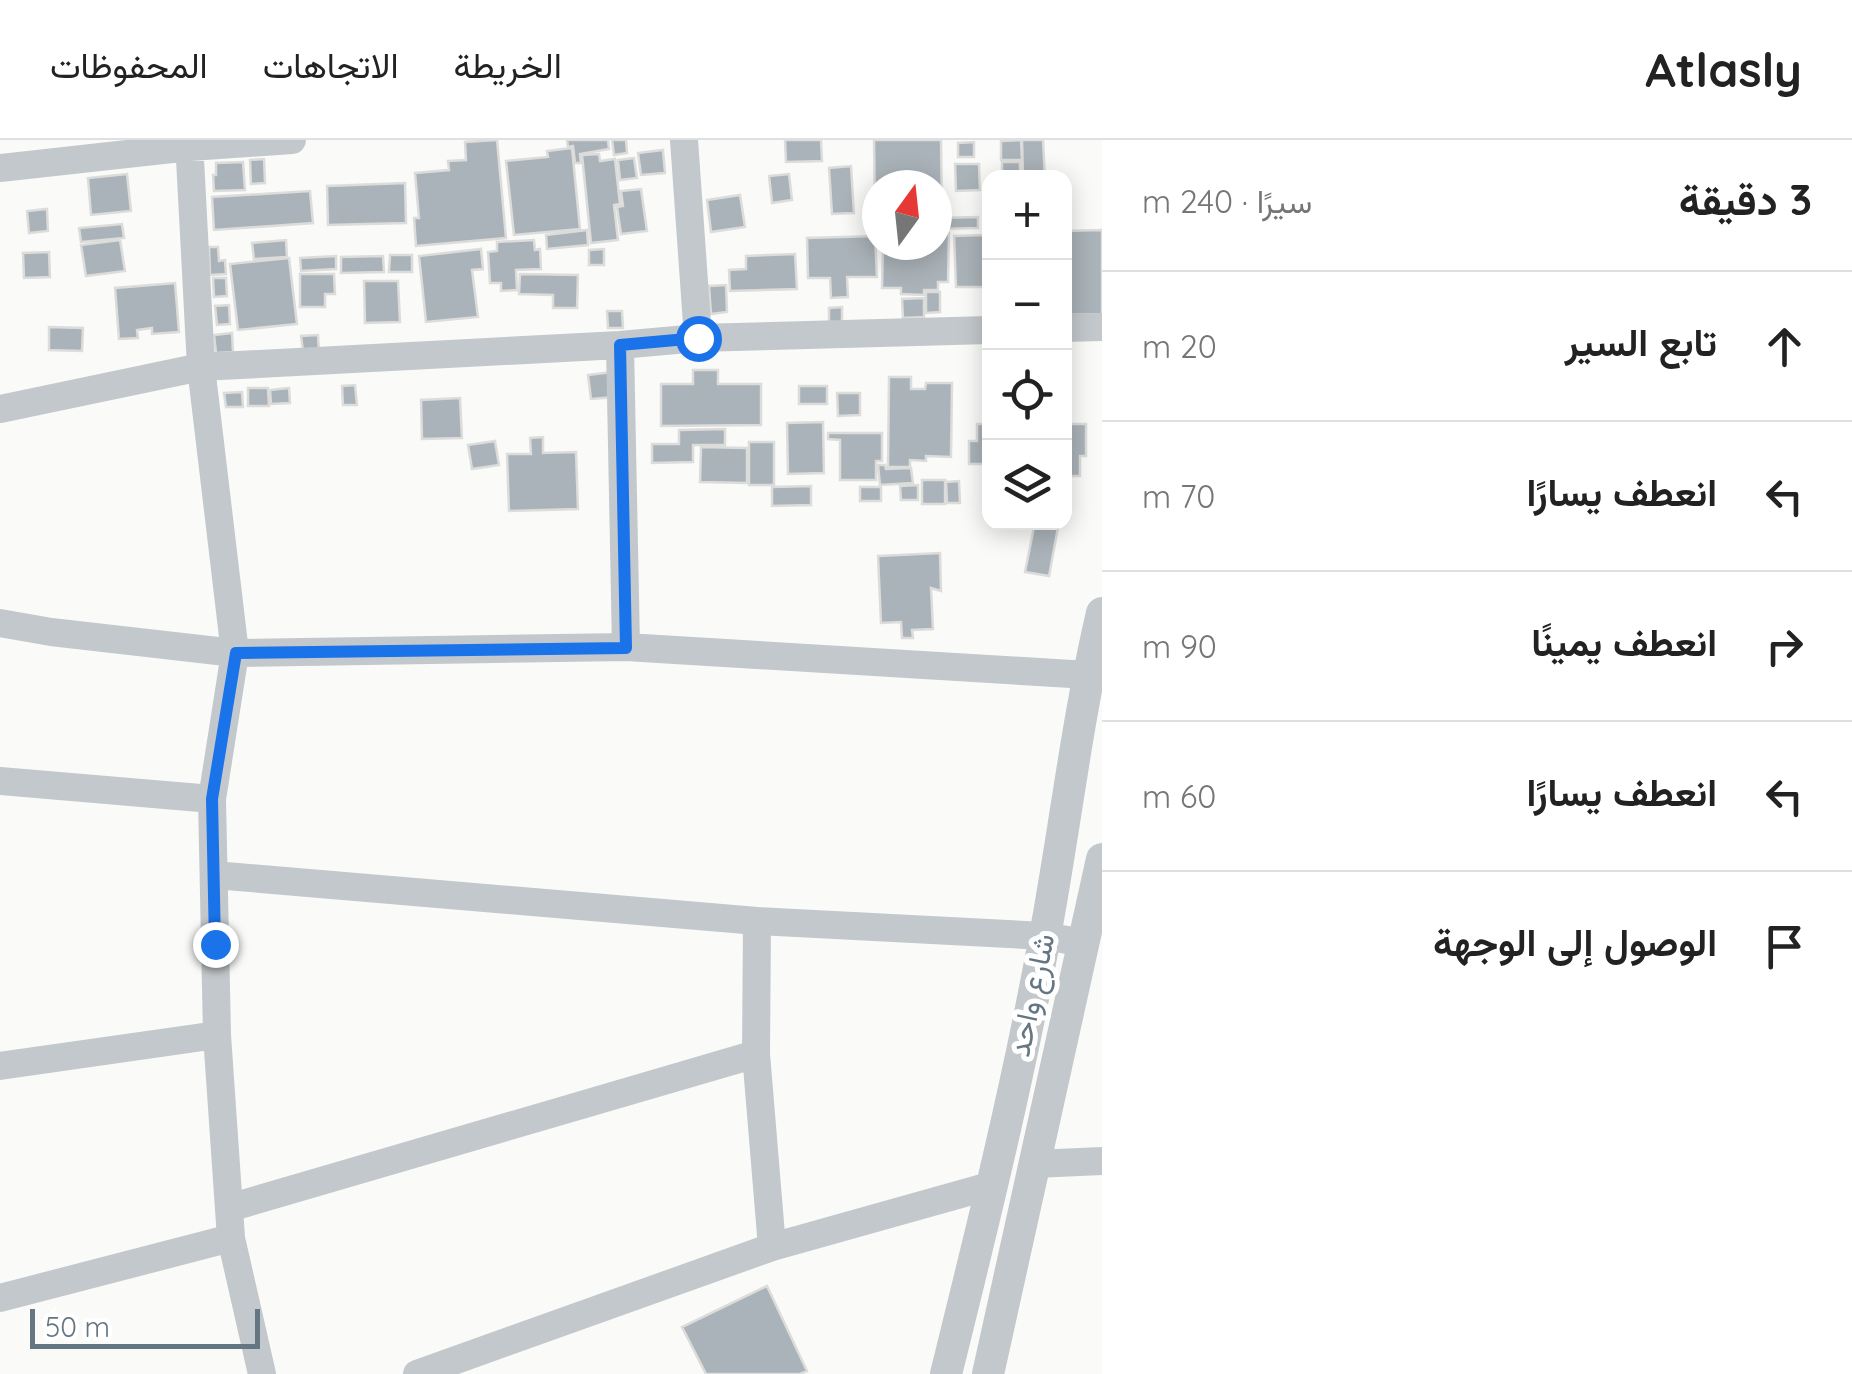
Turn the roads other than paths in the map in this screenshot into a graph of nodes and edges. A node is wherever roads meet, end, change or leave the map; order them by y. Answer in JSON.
{"nodes":[{"id":1,"x":292,"y":140,"type":"edge"},
{"id":2,"x":684,"y":140,"type":"edge"},
{"id":3,"x":190,"y":144,"type":"edge"},
{"id":4,"x":0,"y":168,"type":"edge"},
{"id":5,"x":1072,"y":328,"type":"edge"},
{"id":6,"x":1102,"y":328,"type":"edge"},
{"id":7,"x":982,"y":330,"type":"edge"},
{"id":8,"x":698,"y":338,"type":"junction"},
{"id":9,"x":620,"y":345,"type":"junction"},
{"id":10,"x":201,"y":367,"type":"junction"},
{"id":11,"x":0,"y":409,"type":"edge"},
{"id":12,"x":1102,"y":613,"type":"edge"},
{"id":13,"x":0,"y":623,"type":"edge"},
{"id":14,"x":626,"y":648,"type":"junction"},
{"id":15,"x":236,"y":653,"type":"junction"},
{"id":16,"x":1088,"y":674,"type":"junction"},
{"id":17,"x":0,"y":781,"type":"edge"},
{"id":18,"x":212,"y":799,"type":"junction"},
{"id":19,"x":1102,"y":859,"type":"edge"},
{"id":20,"x":214,"y":875,"type":"junction"},
{"id":21,"x":757,"y":921,"type":"junction"},
{"id":22,"x":1045,"y":936,"type":"junction"},
{"id":23,"x":1084,"y":943,"type":"junction"},
{"id":24,"x":218,"y":1035,"type":"junction"},
{"id":25,"x":756,"y":1054,"type":"junction"},
{"id":26,"x":0,"y":1066,"type":"edge"},
{"id":27,"x":1102,"y":1161,"type":"edge"},
{"id":28,"x":1035,"y":1164,"type":"junction"},
{"id":29,"x":993,"y":1184,"type":"junction"},
{"id":30,"x":229,"y":1208,"type":"junction"},
{"id":31,"x":231,"y":1238,"type":"junction"},
{"id":32,"x":772,"y":1246,"type":"junction"},
{"id":33,"x":0,"y":1298,"type":"edge"},
{"id":34,"x":262,"y":1374,"type":"edge"},
{"id":35,"x":418,"y":1374,"type":"edge"},
{"id":36,"x":946,"y":1374,"type":"edge"},
{"id":37,"x":988,"y":1374,"type":"edge"}],
"edges":[{"from":1,"to":3,"type":"street"},
{"from":2,"to":8,"type":"street"},
{"from":3,"to":4,"type":"street"},
{"from":3,"to":10,"type":"street"},
{"from":5,"to":6,"type":"street"},
{"from":7,"to":8,"type":"street"},
{"from":8,"to":9,"type":"street"},
{"from":9,"to":10,"type":"street"},
{"from":9,"to":14,"type":"street"},
{"from":10,"to":11,"type":"street"},
{"from":10,"to":15,"type":"street"},
{"from":12,"to":16,"type":"street","name":"شارع واحد"},
{"from":13,"to":15,"type":"street"},
{"from":14,"to":15,"type":"street"},
{"from":14,"to":16,"type":"street"},
{"from":15,"to":18,"type":"street"},
{"from":16,"to":22,"type":"street","name":"شارع واحد"},
{"from":17,"to":18,"type":"street"},
{"from":18,"to":20,"type":"street"},
{"from":19,"to":23,"type":"street","name":"شارع واحد"},
{"from":20,"to":21,"type":"street"},
{"from":20,"to":24,"type":"street"},
{"from":21,"to":22,"type":"street"},
{"from":21,"to":25,"type":"street"},
{"from":22,"to":23,"type":"street"},
{"from":22,"to":29,"type":"street","name":"شارع واحد"},
{"from":23,"to":28,"type":"street","name":"شارع واحد"},
{"from":24,"to":26,"type":"street"},
{"from":24,"to":30,"type":"street"},
{"from":25,"to":30,"type":"street"},
{"from":25,"to":32,"type":"street"},
{"from":27,"to":28,"type":"street"},
{"from":28,"to":37,"type":"street","name":"شارع واحد"},
{"from":29,"to":32,"type":"street"},
{"from":29,"to":36,"type":"street","name":"شارع واحد"},
{"from":30,"to":31,"type":"street"},
{"from":31,"to":33,"type":"street"},
{"from":31,"to":34,"type":"street"},
{"from":32,"to":35,"type":"street"}]}
